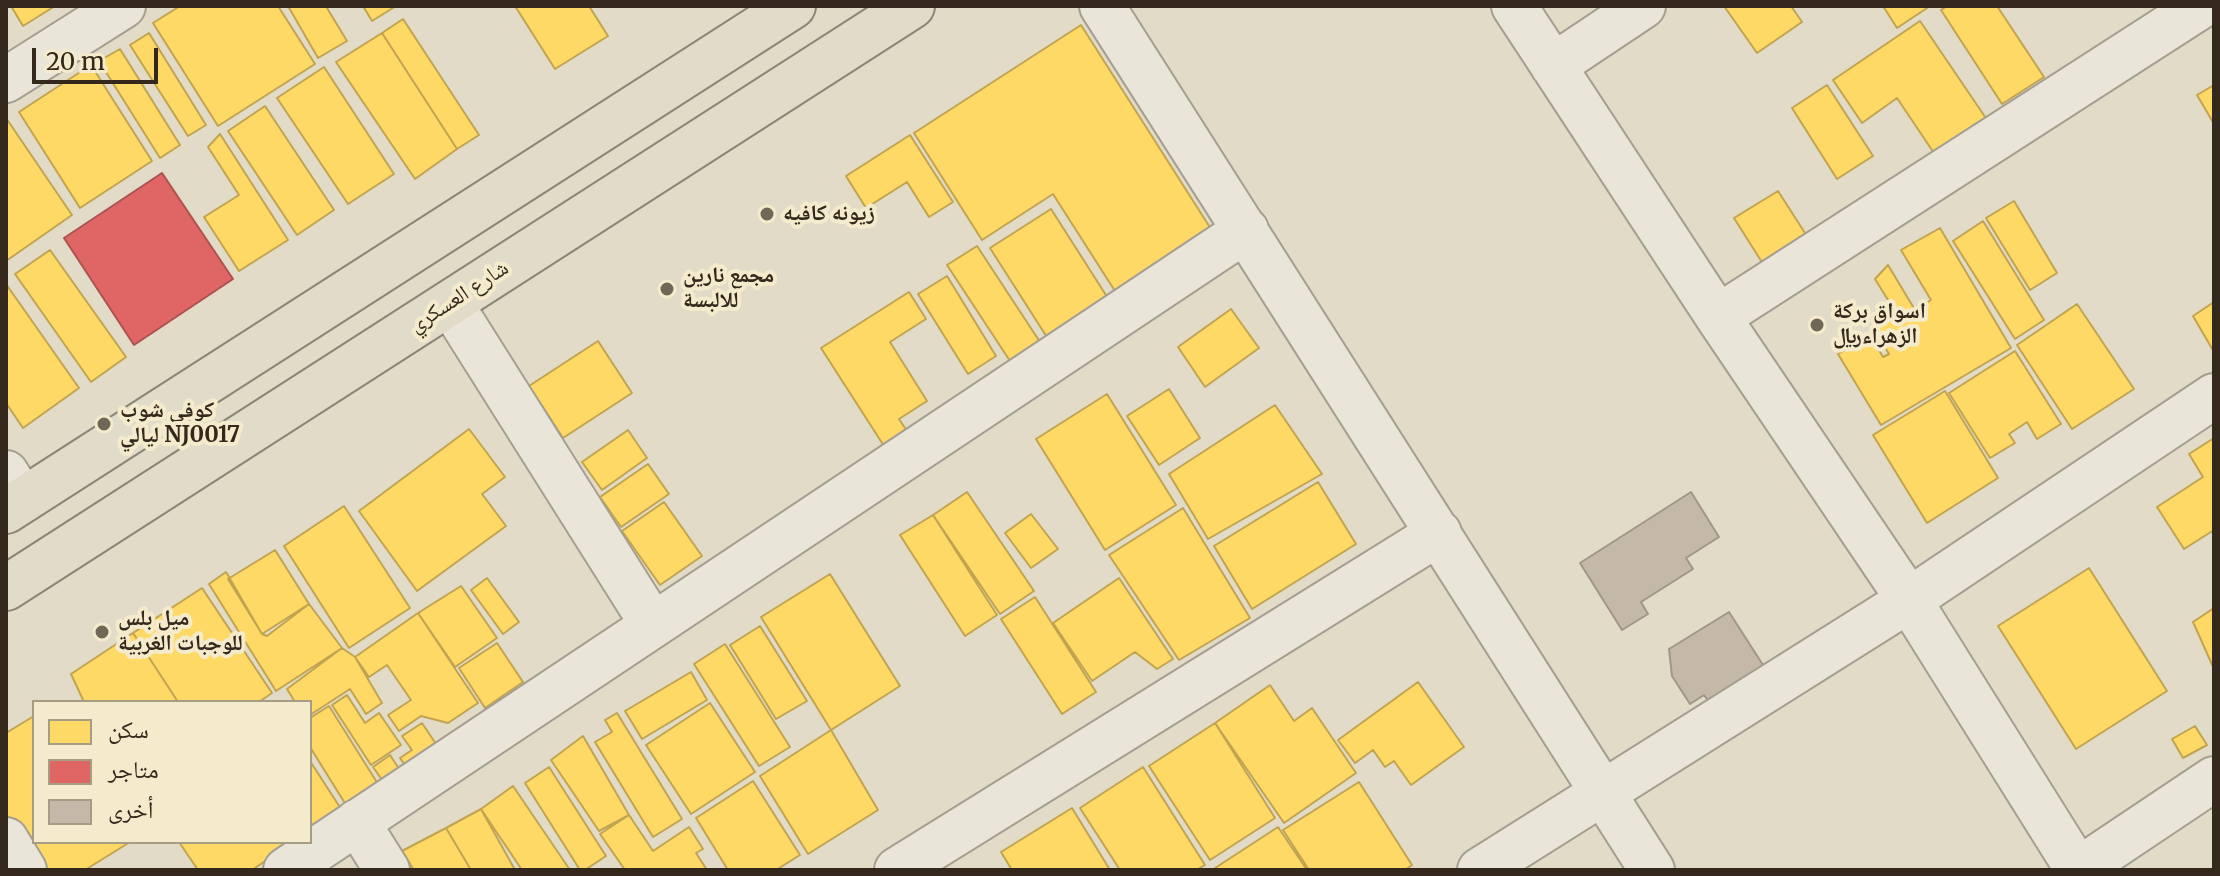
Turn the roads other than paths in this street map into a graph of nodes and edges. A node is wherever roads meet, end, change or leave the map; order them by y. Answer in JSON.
{"nodes":[{"id":1,"x":123,"y":6,"type":"edge"},
{"id":2,"x":793,"y":6,"type":"edge"},
{"id":3,"x":912,"y":6,"type":"edge"},
{"id":4,"x":1102,"y":6,"type":"edge"},
{"id":5,"x":1514,"y":6,"type":"edge"},
{"id":6,"x":1643,"y":6,"type":"edge"},
{"id":7,"x":2201,"y":6,"type":"edge"},
{"id":8,"x":1553,"y":66,"type":"junction"},
{"id":9,"x":6,"y":80,"type":"edge"},
{"id":10,"x":1246,"y":230,"type":"junction"},
{"id":11,"x":338,"y":298,"type":"junction"},
{"id":12,"x":450,"y":303,"type":"junction"},
{"id":13,"x":1718,"y":317,"type":"junction"},
{"id":14,"x":367,"y":356,"type":"junction"},
{"id":15,"x":243,"y":358,"type":"junction"},
{"id":16,"x":2214,"y":396,"type":"edge"},
{"id":17,"x":277,"y":414,"type":"junction"},
{"id":18,"x":12,"y":495,"type":"edge"},
{"id":19,"x":1439,"y":533,"type":"junction"},
{"id":20,"x":6,"y":588,"type":"edge"},
{"id":21,"x":1909,"y":600,"type":"junction"},
{"id":22,"x":653,"y":625,"type":"junction"},
{"id":23,"x":2214,"y":779,"type":"edge"},
{"id":24,"x":1604,"y":791,"type":"junction"},
{"id":25,"x":357,"y":822,"type":"junction"},
{"id":26,"x":6,"y":840,"type":"edge"},
{"id":27,"x":24,"y":870,"type":"edge"},
{"id":28,"x":286,"y":870,"type":"edge"},
{"id":29,"x":387,"y":870,"type":"edge"},
{"id":30,"x":897,"y":870,"type":"edge"},
{"id":31,"x":1480,"y":870,"type":"edge"},
{"id":32,"x":1652,"y":870,"type":"edge"},
{"id":33,"x":2078,"y":870,"type":"edge"}],
"edges":[{"from":1,"to":9,"type":"street"},
{"from":2,"to":11,"type":"main road"},
{"from":3,"to":12,"type":"main road","name":"شارع العسكري"},
{"from":4,"to":10,"type":"street"},
{"from":5,"to":8,"type":"street"},
{"from":6,"to":8,"type":"street"},
{"from":7,"to":13,"type":"street"},
{"from":8,"to":13,"type":"street"},
{"from":10,"to":19,"type":"street"},
{"from":10,"to":22,"type":"street"},
{"from":11,"to":14,"type":"main road"},
{"from":11,"to":15,"type":"main road"},
{"from":12,"to":14,"type":"main road","name":"شارع العسكري"},
{"from":12,"to":22,"type":"street"},
{"from":13,"to":21,"type":"street"},
{"from":14,"to":17,"type":"main road","name":"شارع العسكري"},
{"from":15,"to":17,"type":"main road"},
{"from":15,"to":18,"type":"main road"},
{"from":16,"to":21,"type":"street"},
{"from":17,"to":20,"type":"main road","name":"شارع العسكري"},
{"from":19,"to":24,"type":"street"},
{"from":19,"to":30,"type":"street"},
{"from":21,"to":24,"type":"street"},
{"from":21,"to":33,"type":"street"},
{"from":22,"to":25,"type":"street"},
{"from":23,"to":33,"type":"street"},
{"from":24,"to":31,"type":"street"},
{"from":24,"to":32,"type":"street"},
{"from":25,"to":28,"type":"street"},
{"from":25,"to":29,"type":"street"},
{"from":26,"to":27,"type":"street"}]}
